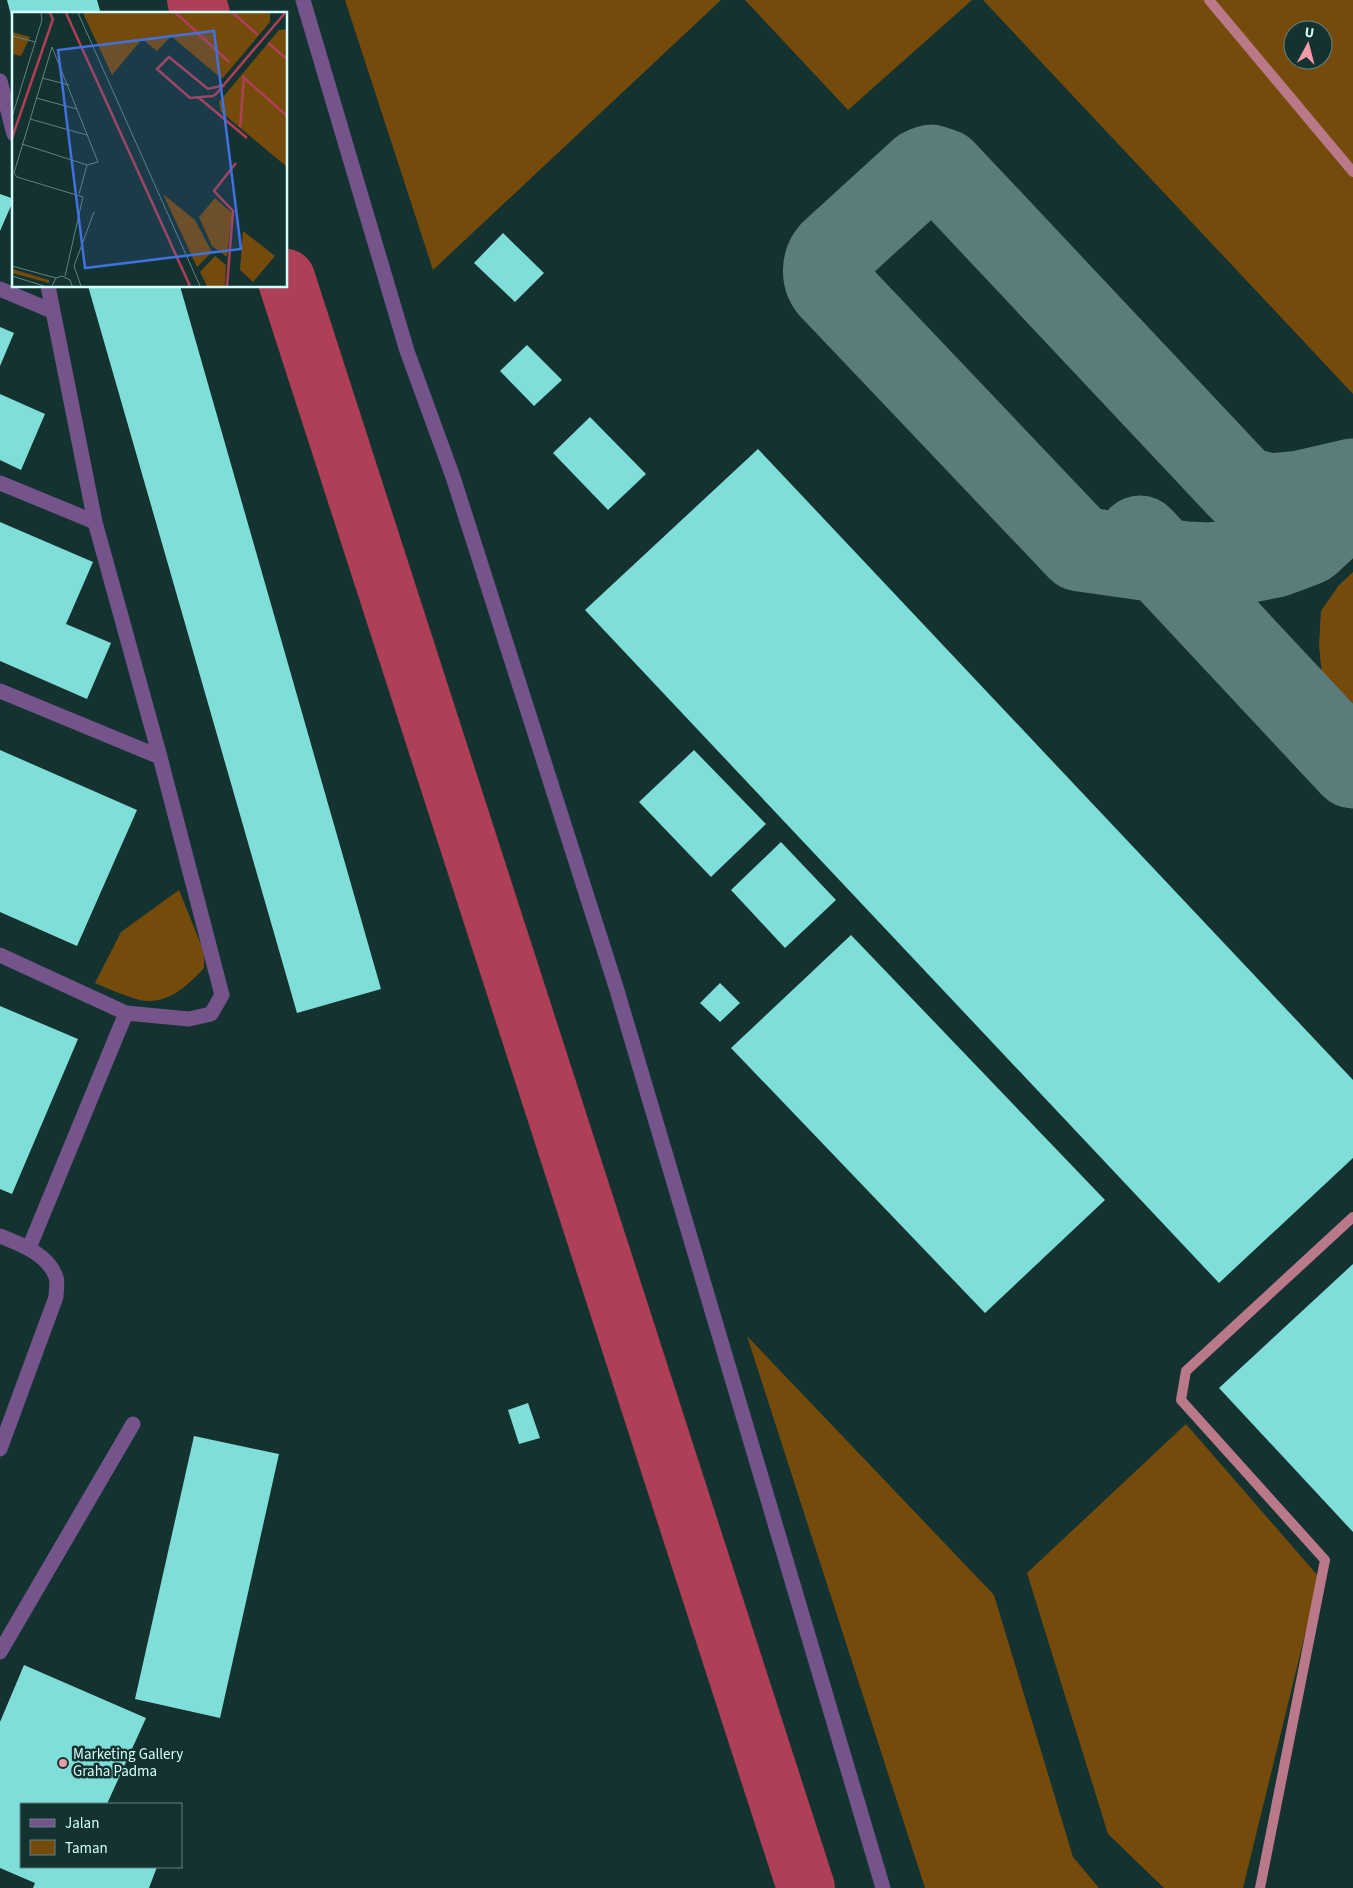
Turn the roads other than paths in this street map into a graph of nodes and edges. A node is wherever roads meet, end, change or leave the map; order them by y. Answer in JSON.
{"nodes":[{"id":1,"x":302,"y":0,"type":"edge"},
{"id":2,"x":0,"y":81,"type":"edge"},
{"id":3,"x":12,"y":126,"type":"edge"},
{"id":4,"x":48,"y":288,"type":"edge"},
{"id":5,"x":0,"y":289,"type":"edge"},
{"id":6,"x":52,"y":311,"type":"junction"},
{"id":7,"x":0,"y":483,"type":"edge"},
{"id":8,"x":95,"y":522,"type":"junction"},
{"id":9,"x":0,"y":691,"type":"edge"},
{"id":10,"x":160,"y":757,"type":"junction"},
{"id":11,"x":0,"y":955,"type":"edge"},
{"id":12,"x":126,"y":1013,"type":"junction"},
{"id":13,"x":0,"y":1236,"type":"edge"},
{"id":14,"x":29,"y":1248,"type":"junction"},
{"id":15,"x":133,"y":1424,"type":"dead end"},
{"id":16,"x":0,"y":1449,"type":"edge"},
{"id":17,"x":0,"y":1652,"type":"edge"},
{"id":18,"x":883,"y":1888,"type":"edge"}],
"edges":[{"from":1,"to":18,"type":"street"},
{"from":2,"to":3,"type":"street"},
{"from":4,"to":6,"type":"street"},
{"from":5,"to":6,"type":"street"},
{"from":6,"to":8,"type":"street"},
{"from":7,"to":8,"type":"street"},
{"from":8,"to":10,"type":"street"},
{"from":9,"to":10,"type":"street"},
{"from":10,"to":12,"type":"street"},
{"from":11,"to":12,"type":"street"},
{"from":12,"to":14,"type":"street"},
{"from":13,"to":14,"type":"street"},
{"from":14,"to":16,"type":"street"},
{"from":15,"to":17,"type":"street"}]}
